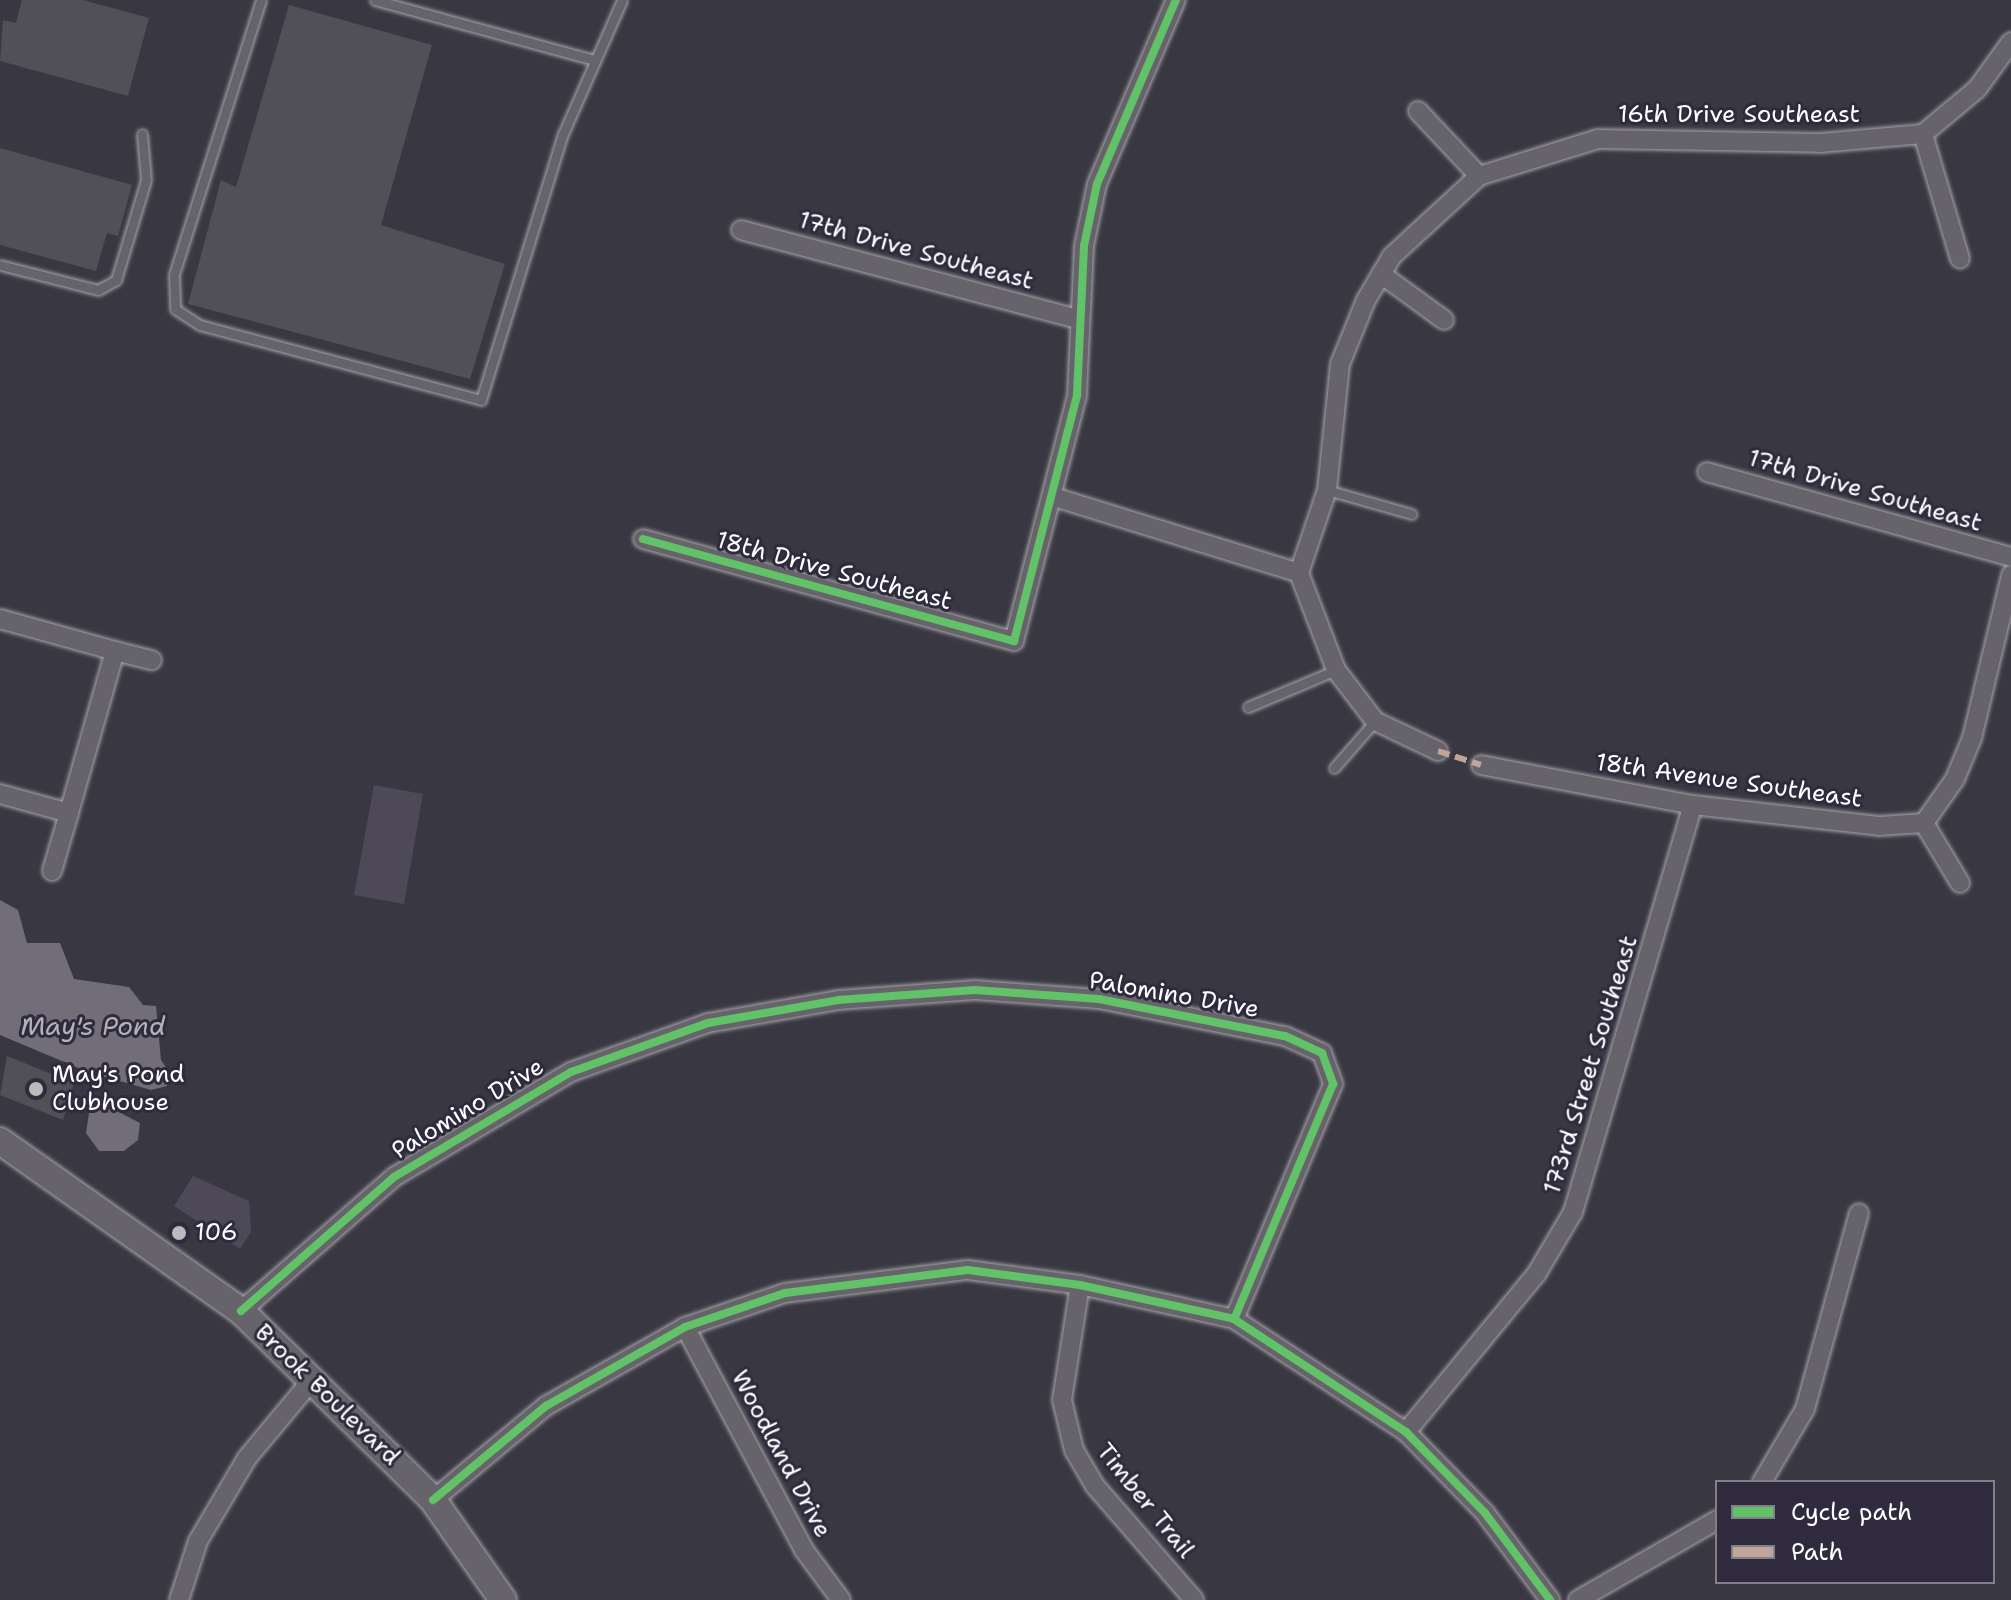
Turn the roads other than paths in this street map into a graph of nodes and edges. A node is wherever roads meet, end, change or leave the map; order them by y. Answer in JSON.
{"nodes":[{"id":1,"x":261,"y":0,"type":"edge"},
{"id":2,"x":375,"y":0,"type":"edge"},
{"id":3,"x":622,"y":0,"type":"edge"},
{"id":4,"x":1176,"y":0,"type":"edge"},
{"id":5,"x":2011,"y":42,"type":"edge"},
{"id":6,"x":595,"y":60,"type":"junction"},
{"id":7,"x":1418,"y":111,"type":"dead end"},
{"id":8,"x":142,"y":134,"type":"dead end"},
{"id":9,"x":1923,"y":134,"type":"junction"},
{"id":10,"x":1479,"y":176,"type":"junction"},
{"id":11,"x":741,"y":230,"type":"dead end"},
{"id":12,"x":1960,"y":259,"type":"dead end"},
{"id":13,"x":0,"y":265,"type":"edge"},
{"id":14,"x":1381,"y":274,"type":"junction"},
{"id":15,"x":1079,"y":319,"type":"junction"},
{"id":16,"x":1444,"y":320,"type":"dead end"},
{"id":17,"x":1707,"y":472,"type":"dead end"},
{"id":18,"x":1327,"y":490,"type":"junction"},
{"id":19,"x":1054,"y":497,"type":"junction"},
{"id":20,"x":1412,"y":514,"type":"dead end"},
{"id":21,"x":643,"y":539,"type":"dead end"},
{"id":22,"x":2011,"y":557,"type":"edge"},
{"id":23,"x":1299,"y":573,"type":"junction"},
{"id":24,"x":2011,"y":575,"type":"edge"},
{"id":25,"x":0,"y":619,"type":"edge"},
{"id":26,"x":115,"y":651,"type":"junction"},
{"id":27,"x":152,"y":660,"type":"dead end"},
{"id":28,"x":1336,"y":670,"type":"junction"},
{"id":29,"x":1248,"y":707,"type":"dead end"},
{"id":30,"x":1375,"y":721,"type":"junction"},
{"id":31,"x":1438,"y":751,"type":"dead end"},
{"id":32,"x":1481,"y":765,"type":"dead end"},
{"id":33,"x":1334,"y":768,"type":"dead end"},
{"id":34,"x":0,"y":794,"type":"edge"},
{"id":35,"x":1693,"y":805,"type":"junction"},
{"id":36,"x":69,"y":813,"type":"junction"},
{"id":37,"x":1924,"y":823,"type":"junction"},
{"id":38,"x":52,"y":871,"type":"dead end"},
{"id":39,"x":1960,"y":883,"type":"dead end"},
{"id":40,"x":0,"y":1141,"type":"edge"},
{"id":41,"x":1859,"y":1213,"type":"dead end"},
{"id":42,"x":1080,"y":1285,"type":"junction"},
{"id":43,"x":241,"y":1311,"type":"junction"},
{"id":44,"x":1234,"y":1319,"type":"junction"},
{"id":45,"x":685,"y":1327,"type":"junction"},
{"id":46,"x":312,"y":1380,"type":"junction"},
{"id":47,"x":1406,"y":1432,"type":"junction"},
{"id":48,"x":1763,"y":1480,"type":"edge"},
{"id":49,"x":433,"y":1500,"type":"junction"},
{"id":50,"x":1715,"y":1521,"type":"edge"},
{"id":51,"x":179,"y":1600,"type":"edge"},
{"id":52,"x":503,"y":1600,"type":"edge"},
{"id":53,"x":841,"y":1600,"type":"edge"},
{"id":54,"x":1194,"y":1600,"type":"edge"},
{"id":55,"x":1550,"y":1600,"type":"edge"},
{"id":56,"x":1578,"y":1600,"type":"edge"}],
"edges":[{"from":1,"to":6,"type":"lane"},
{"from":2,"to":6,"type":"lane"},
{"from":3,"to":6,"type":"lane"},
{"from":4,"to":15,"type":"street"},
{"from":5,"to":9,"type":"street"},
{"from":7,"to":10,"type":"street"},
{"from":8,"to":13,"type":"lane"},
{"from":9,"to":10,"type":"street","name":"16th Drive Southeast"},
{"from":9,"to":12,"type":"street"},
{"from":10,"to":14,"type":"street"},
{"from":11,"to":15,"type":"street","name":"17th Drive Southeast"},
{"from":14,"to":16,"type":"street"},
{"from":14,"to":18,"type":"street"},
{"from":15,"to":19,"type":"street"},
{"from":17,"to":22,"type":"street","name":"17th Drive Southeast"},
{"from":18,"to":20,"type":"lane"},
{"from":18,"to":23,"type":"street"},
{"from":19,"to":21,"type":"street","name":"18th Drive Southeast"},
{"from":19,"to":23,"type":"street"},
{"from":23,"to":28,"type":"street"},
{"from":24,"to":37,"type":"street"},
{"from":25,"to":26,"type":"street"},
{"from":26,"to":27,"type":"street"},
{"from":26,"to":36,"type":"street"},
{"from":28,"to":29,"type":"lane"},
{"from":28,"to":30,"type":"street"},
{"from":30,"to":31,"type":"street"},
{"from":30,"to":33,"type":"lane"},
{"from":32,"to":35,"type":"street","name":"18th Avenue Southeast"},
{"from":34,"to":36,"type":"street"},
{"from":35,"to":37,"type":"street","name":"18th Avenue Southeast"},
{"from":35,"to":47,"type":"street","name":"173rd Street Southeast"},
{"from":36,"to":38,"type":"street"},
{"from":37,"to":39,"type":"street"},
{"from":40,"to":43,"type":"street","name":"Brook Boulevard"},
{"from":41,"to":48,"type":"street"},
{"from":42,"to":44,"type":"street"},
{"from":42,"to":45,"type":"street"},
{"from":42,"to":54,"type":"street","name":"Timber Trail"},
{"from":43,"to":44,"type":"street","name":"Palomino Drive"},
{"from":43,"to":46,"type":"street","name":"Brook Boulevard"},
{"from":44,"to":47,"type":"street"},
{"from":45,"to":49,"type":"street"},
{"from":45,"to":53,"type":"street","name":"Woodland Drive"},
{"from":46,"to":49,"type":"street","name":"Brook Boulevard"},
{"from":46,"to":51,"type":"street"},
{"from":47,"to":55,"type":"street"},
{"from":49,"to":52,"type":"street","name":"Brook Boulevard"},
{"from":50,"to":56,"type":"street"}]}
